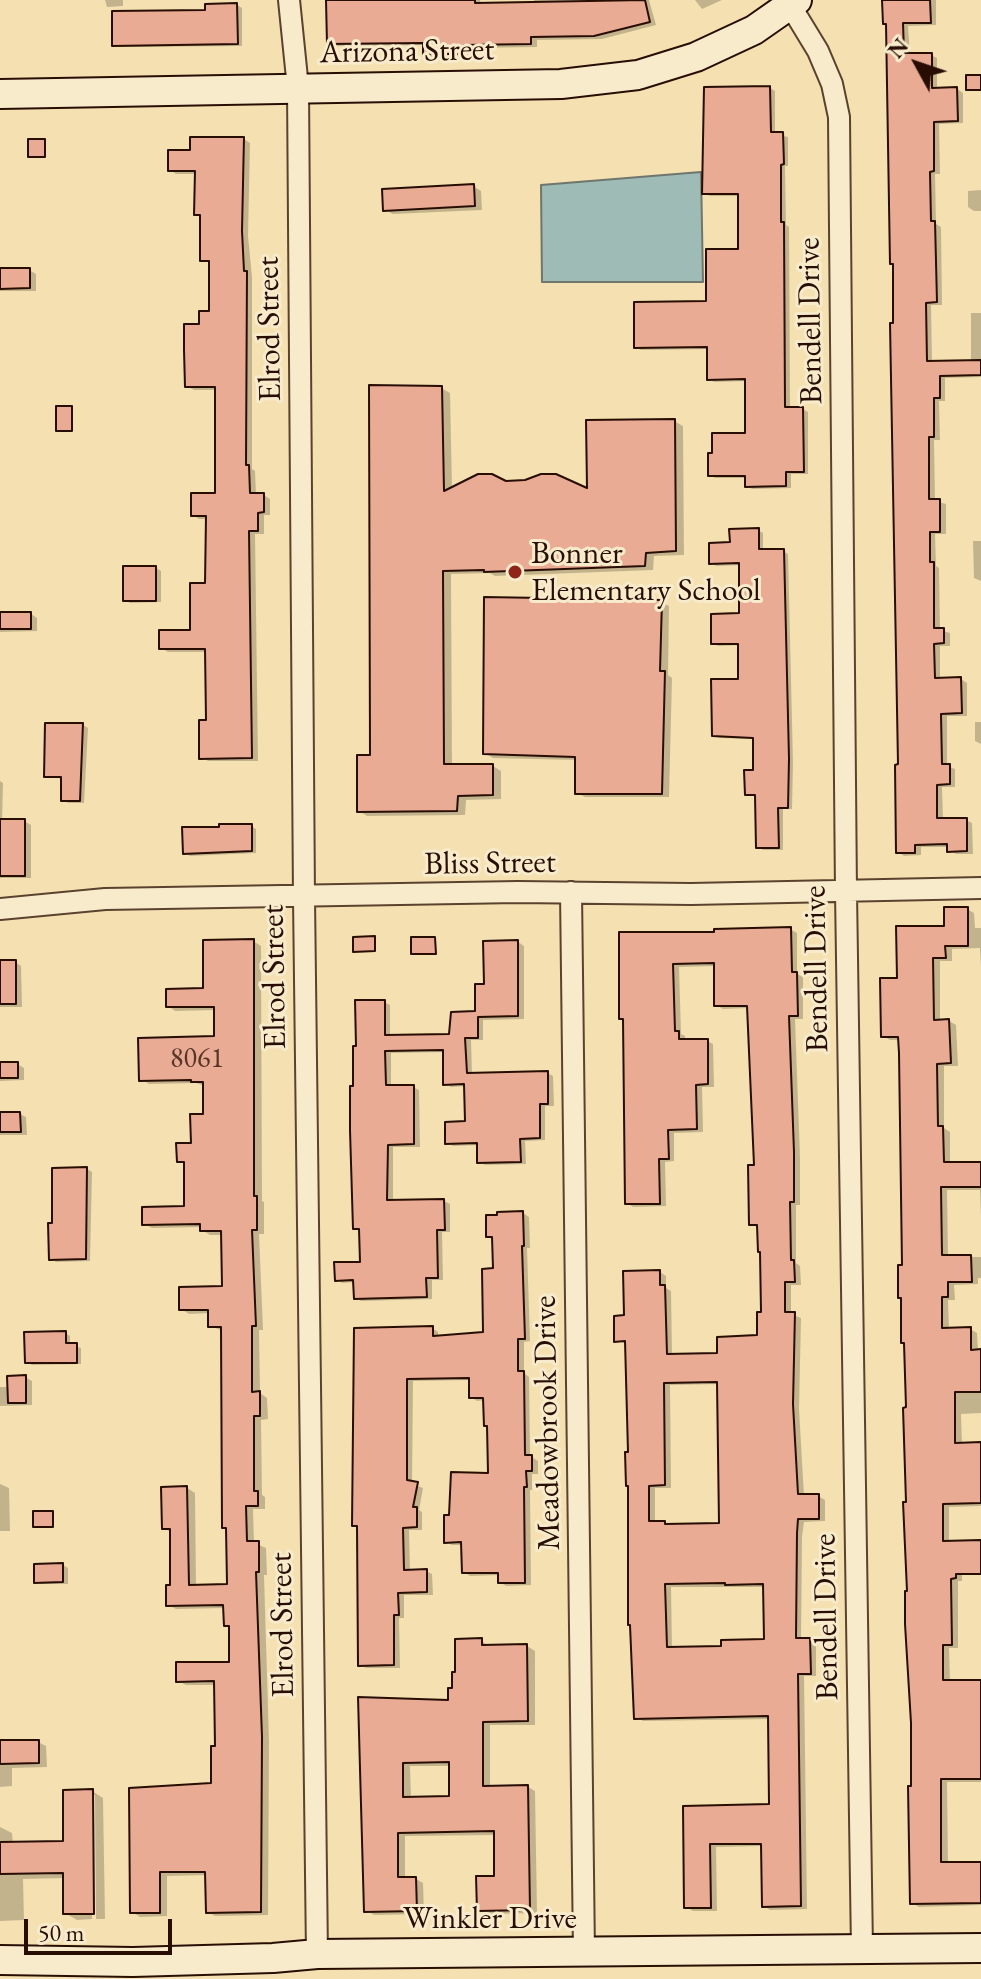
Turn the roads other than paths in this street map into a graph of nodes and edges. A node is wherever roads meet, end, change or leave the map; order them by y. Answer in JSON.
{"nodes":[{"id":1,"x":289,"y":0,"type":"edge"},
{"id":2,"x":792,"y":2,"type":"edge"},
{"id":3,"x":298,"y":88,"type":"junction"},
{"id":4,"x":0,"y":94,"type":"edge"},
{"id":5,"x":981,"y":888,"type":"edge"},
{"id":6,"x":571,"y":892,"type":"junction"},
{"id":7,"x":846,"y":892,"type":"junction"},
{"id":8,"x":304,"y":898,"type":"junction"},
{"id":9,"x":0,"y":909,"type":"edge"},
{"id":10,"x":981,"y":1948,"type":"edge"},
{"id":11,"x":862,"y":1949,"type":"junction"},
{"id":12,"x":584,"y":1953,"type":"junction"},
{"id":13,"x":317,"y":1954,"type":"junction"},
{"id":14,"x":0,"y":1960,"type":"edge"}],
"edges":[{"from":1,"to":3,"type":"street","name":"Elrod Street"},
{"from":2,"to":3,"type":"street","name":"Arizona Street"},
{"from":2,"to":7,"type":"street","name":"Bendell Drive"},
{"from":3,"to":4,"type":"street","name":"Arizona Street"},
{"from":3,"to":8,"type":"street","name":"Elrod Street"},
{"from":5,"to":7,"type":"street","name":"Bliss Street"},
{"from":6,"to":7,"type":"street","name":"Bliss Street"},
{"from":6,"to":8,"type":"street","name":"Bliss Street"},
{"from":6,"to":12,"type":"street","name":"Meadowbrook Drive"},
{"from":7,"to":11,"type":"street","name":"Bendell Drive"},
{"from":8,"to":9,"type":"street","name":"Bliss Street"},
{"from":8,"to":13,"type":"street","name":"Elrod Street"},
{"from":10,"to":11,"type":"street","name":"Winkler Drive"},
{"from":11,"to":12,"type":"street","name":"Winkler Drive"},
{"from":12,"to":13,"type":"street","name":"Winkler Drive"},
{"from":13,"to":14,"type":"street","name":"Winkler Drive"}]}
